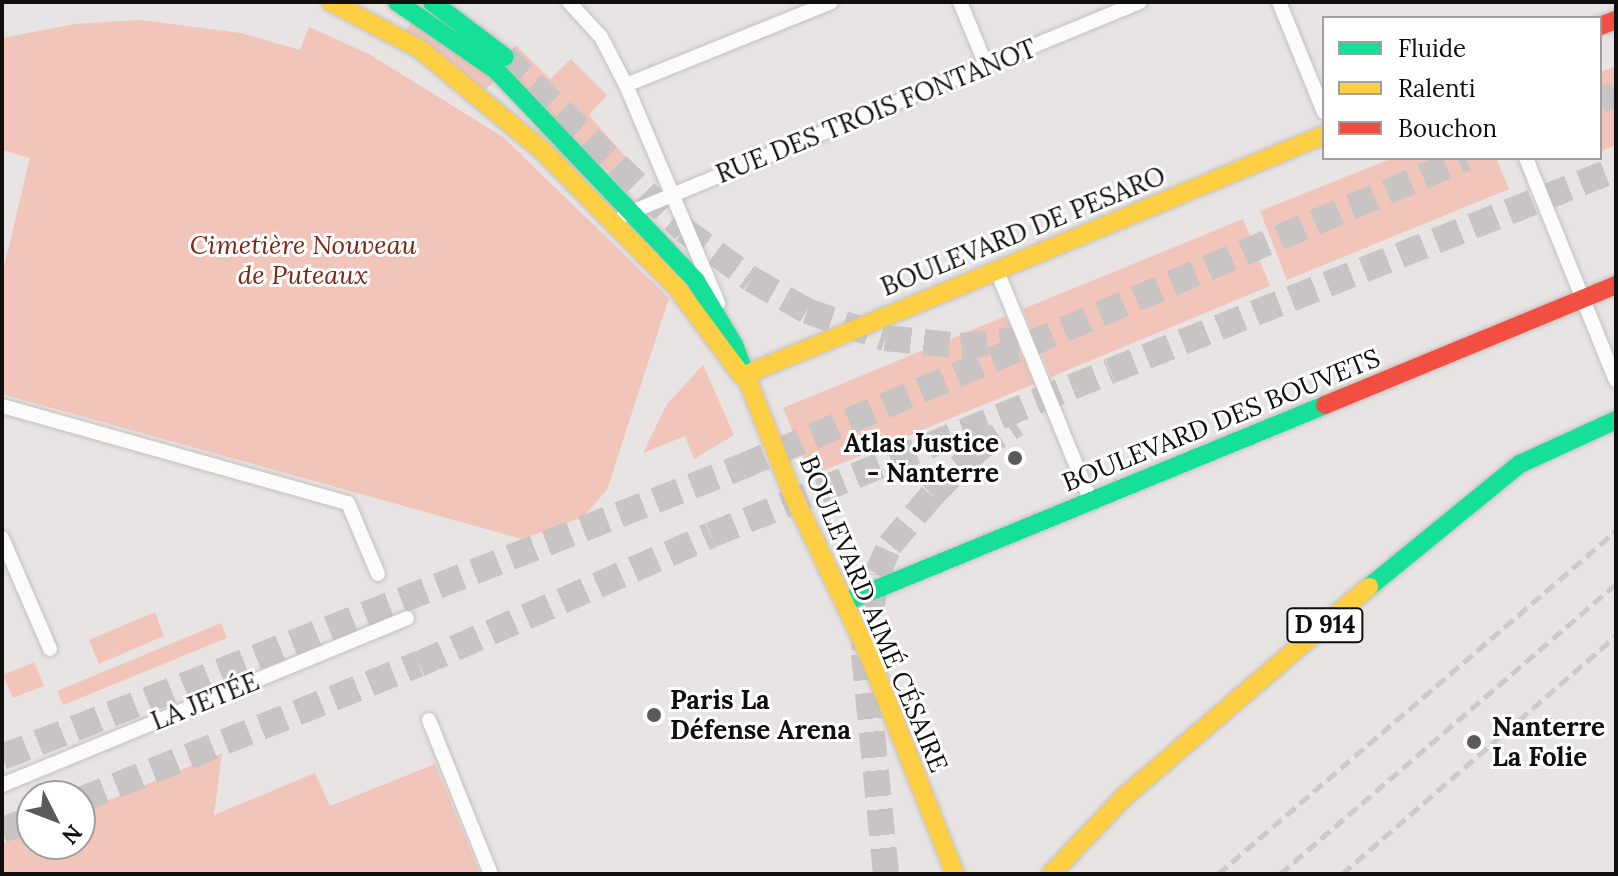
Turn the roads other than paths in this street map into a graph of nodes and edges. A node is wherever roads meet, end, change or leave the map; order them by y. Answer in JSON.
{"nodes":[{"id":1,"x":331,"y":2,"type":"edge"},
{"id":2,"x":397,"y":2,"type":"edge"},
{"id":3,"x":432,"y":2,"type":"edge"},
{"id":4,"x":569,"y":2,"type":"edge"},
{"id":5,"x":831,"y":2,"type":"edge"},
{"id":6,"x":960,"y":2,"type":"edge"},
{"id":7,"x":1140,"y":2,"type":"edge"},
{"id":8,"x":1279,"y":2,"type":"edge"},
{"id":9,"x":505,"y":57,"type":"tunnel mouth"},
{"id":10,"x":986,"y":65,"type":"junction"},
{"id":11,"x":626,"y":85,"type":"junction"},
{"id":12,"x":481,"y":95,"type":"junction"},
{"id":13,"x":529,"y":104,"type":"junction"},
{"id":14,"x":1322,"y":107,"type":"edge"},
{"id":15,"x":1322,"y":136,"type":"edge"},
{"id":16,"x":1527,"y":160,"type":"edge"},
{"id":17,"x":672,"y":195,"type":"junction"},
{"id":18,"x":631,"y":211,"type":"junction"},
{"id":19,"x":612,"y":219,"type":"junction"},
{"id":20,"x":997,"y":271,"type":"junction"},
{"id":21,"x":1616,"y":285,"type":"edge"},
{"id":22,"x":1584,"y":299,"type":"junction"},
{"id":23,"x":729,"y":334,"type":"junction"},
{"id":24,"x":742,"y":376,"type":"junction"},
{"id":25,"x":1616,"y":381,"type":"edge"},
{"id":26,"x":2,"y":406,"type":"edge"},
{"id":27,"x":1616,"y":420,"type":"edge"},
{"id":28,"x":1091,"y":501,"type":"junction"},
{"id":29,"x":2,"y":538,"type":"edge"},
{"id":30,"x":378,"y":574,"type":"dead end"},
{"id":31,"x":845,"y":602,"type":"junction"},
{"id":32,"x":407,"y":618,"type":"dead end"},
{"id":33,"x":50,"y":649,"type":"dead end"},
{"id":34,"x":429,"y":720,"type":"dead end"},
{"id":35,"x":2,"y":785,"type":"edge"},
{"id":36,"x":1054,"y":870,"type":"edge"},
{"id":37,"x":491,"y":874,"type":"edge"},
{"id":38,"x":955,"y":874,"type":"edge"},
{"id":39,"x":1040,"y":874,"type":"edge"}],
"edges":[{"from":1,"to":12,"type":"main road","name":"BOULEVARD AIMÉ CÉSAIRE"},
{"from":2,"to":13,"type":"main road","name":"BOULEVARD AIMÉ CÉSAIRE"},
{"from":3,"to":9,"type":"main road"},
{"from":4,"to":11,"type":"street"},
{"from":5,"to":11,"type":"street"},
{"from":6,"to":10,"type":"street"},
{"from":7,"to":10,"type":"street","name":"RUE DES TROIS FONTANOT"},
{"from":8,"to":14,"type":"street"},
{"from":10,"to":17,"type":"street","name":"RUE DES TROIS FONTANOT"},
{"from":11,"to":17,"type":"street"},
{"from":12,"to":13,"type":"main road","name":"BOULEVARD AIMÉ CÉSAIRE"},
{"from":12,"to":19,"type":"main road","name":"BOULEVARD AIMÉ CÉSAIRE"},
{"from":13,"to":18,"type":"main road","name":"BOULEVARD AIMÉ CÉSAIRE"},
{"from":15,"to":20,"type":"main road","name":"BOULEVARD DE PESARO"},
{"from":16,"to":22,"type":"street"},
{"from":17,"to":18,"type":"street","name":"RUE DES TROIS FONTANOT"},
{"from":17,"to":23,"type":"street"},
{"from":18,"to":19,"type":"street","name":"RUE DES TROIS FONTANOT"},
{"from":18,"to":23,"type":"main road","name":"BOULEVARD AIMÉ CÉSAIRE"},
{"from":19,"to":24,"type":"main road","name":"BOULEVARD AIMÉ CÉSAIRE"},
{"from":20,"to":24,"type":"main road","name":"BOULEVARD DE PESARO"},
{"from":20,"to":28,"type":"street"},
{"from":21,"to":22,"type":"main road","name":"BOULEVARD DES BOUVETS"},
{"from":22,"to":25,"type":"street"},
{"from":22,"to":28,"type":"main road","name":"BOULEVARD DES BOUVETS"},
{"from":23,"to":24,"type":"main road","name":"BOULEVARD AIMÉ CÉSAIRE"},
{"from":24,"to":31,"type":"main road","name":"BOULEVARD AIMÉ CÉSAIRE"},
{"from":26,"to":30,"type":"street"},
{"from":27,"to":36,"type":"main road","number":"D 914"},
{"from":28,"to":31,"type":"main road","name":"BOULEVARD DES BOUVETS"},
{"from":29,"to":33,"type":"street"},
{"from":31,"to":38,"type":"main road","name":"BOULEVARD AIMÉ CÉSAIRE"},
{"from":32,"to":35,"type":"street","name":"LA JETÉE"},
{"from":34,"to":37,"type":"street"},
{"from":36,"to":39,"type":"main road","number":"D 914"}]}
